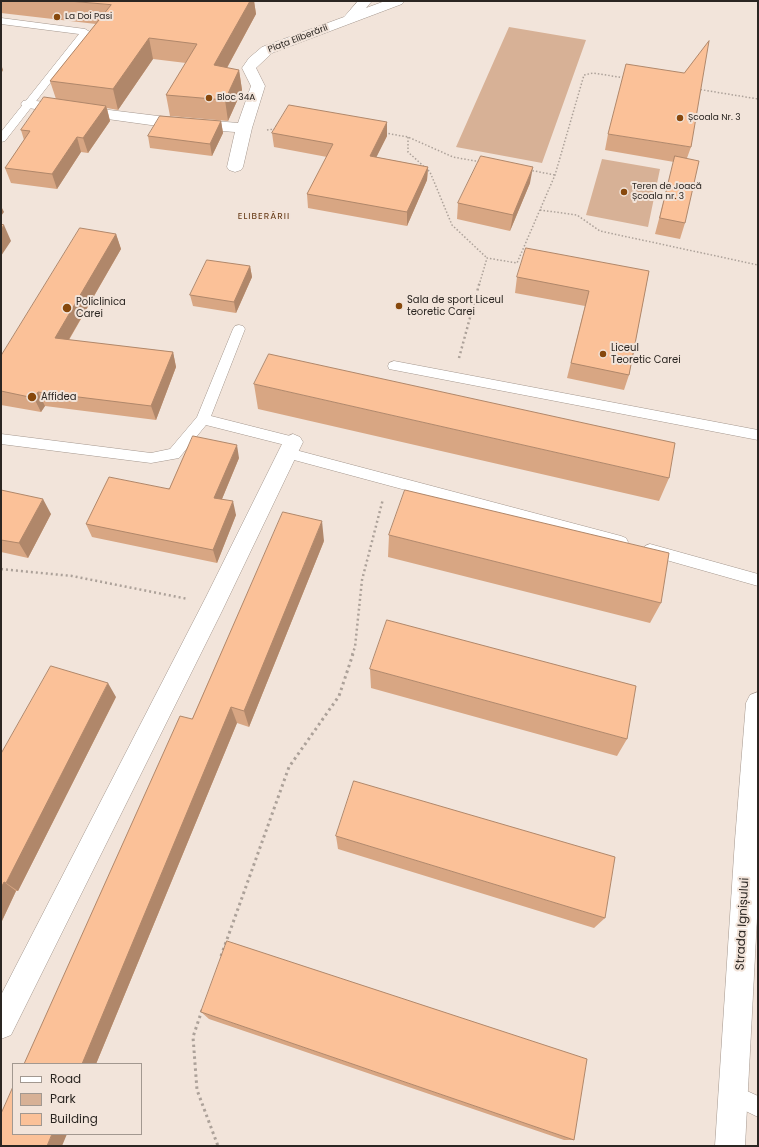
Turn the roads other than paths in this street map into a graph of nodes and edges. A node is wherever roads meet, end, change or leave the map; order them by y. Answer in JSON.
{"nodes":[{"id":1,"x":365,"y":1,"type":"edge"},
{"id":2,"x":397,"y":1,"type":"edge"},
{"id":3,"x":349,"y":20,"type":"junction"},
{"id":4,"x":1,"y":21,"type":"edge"},
{"id":5,"x":28,"y":104,"type":"junction"},
{"id":6,"x":244,"y":128,"type":"junction"},
{"id":7,"x":1,"y":139,"type":"edge"},
{"id":8,"x":235,"y":167,"type":"dead end"},
{"id":9,"x":239,"y":329,"type":"dead end"},
{"id":10,"x":394,"y":366,"type":"dead end"},
{"id":11,"x":204,"y":419,"type":"junction"},
{"id":12,"x":758,"y":435,"type":"edge"},
{"id":13,"x":1,"y":439,"type":"edge"},
{"id":14,"x":290,"y":447,"type":"junction"},
{"id":15,"x":758,"y":580,"type":"edge"},
{"id":16,"x":758,"y":703,"type":"edge"},
{"id":17,"x":753,"y":842,"type":"edge"},
{"id":18,"x":1,"y":1025,"type":"edge"},
{"id":19,"x":746,"y":1101,"type":"edge"},
{"id":20,"x":730,"y":1146,"type":"edge"}],
"edges":[{"from":1,"to":3,"type":"street","name":"Piața Eliberării"},
{"from":2,"to":3,"type":"street"},
{"from":3,"to":6,"type":"street","name":"Piața Eliberării"},
{"from":4,"to":5,"type":"lane"},
{"from":5,"to":6,"type":"street"},
{"from":5,"to":7,"type":"lane"},
{"from":6,"to":8,"type":"street"},
{"from":9,"to":11,"type":"lane"},
{"from":10,"to":12,"type":"lane"},
{"from":11,"to":13,"type":"lane"},
{"from":11,"to":14,"type":"lane"},
{"from":14,"to":15,"type":"lane"},
{"from":14,"to":18,"type":"street"},
{"from":16,"to":17,"type":"street","name":"Strada Ignișului"},
{"from":17,"to":19,"type":"street","name":"Strada Ignișului"},
{"from":19,"to":20,"type":"street","name":"Strada Ignișului"}]}
